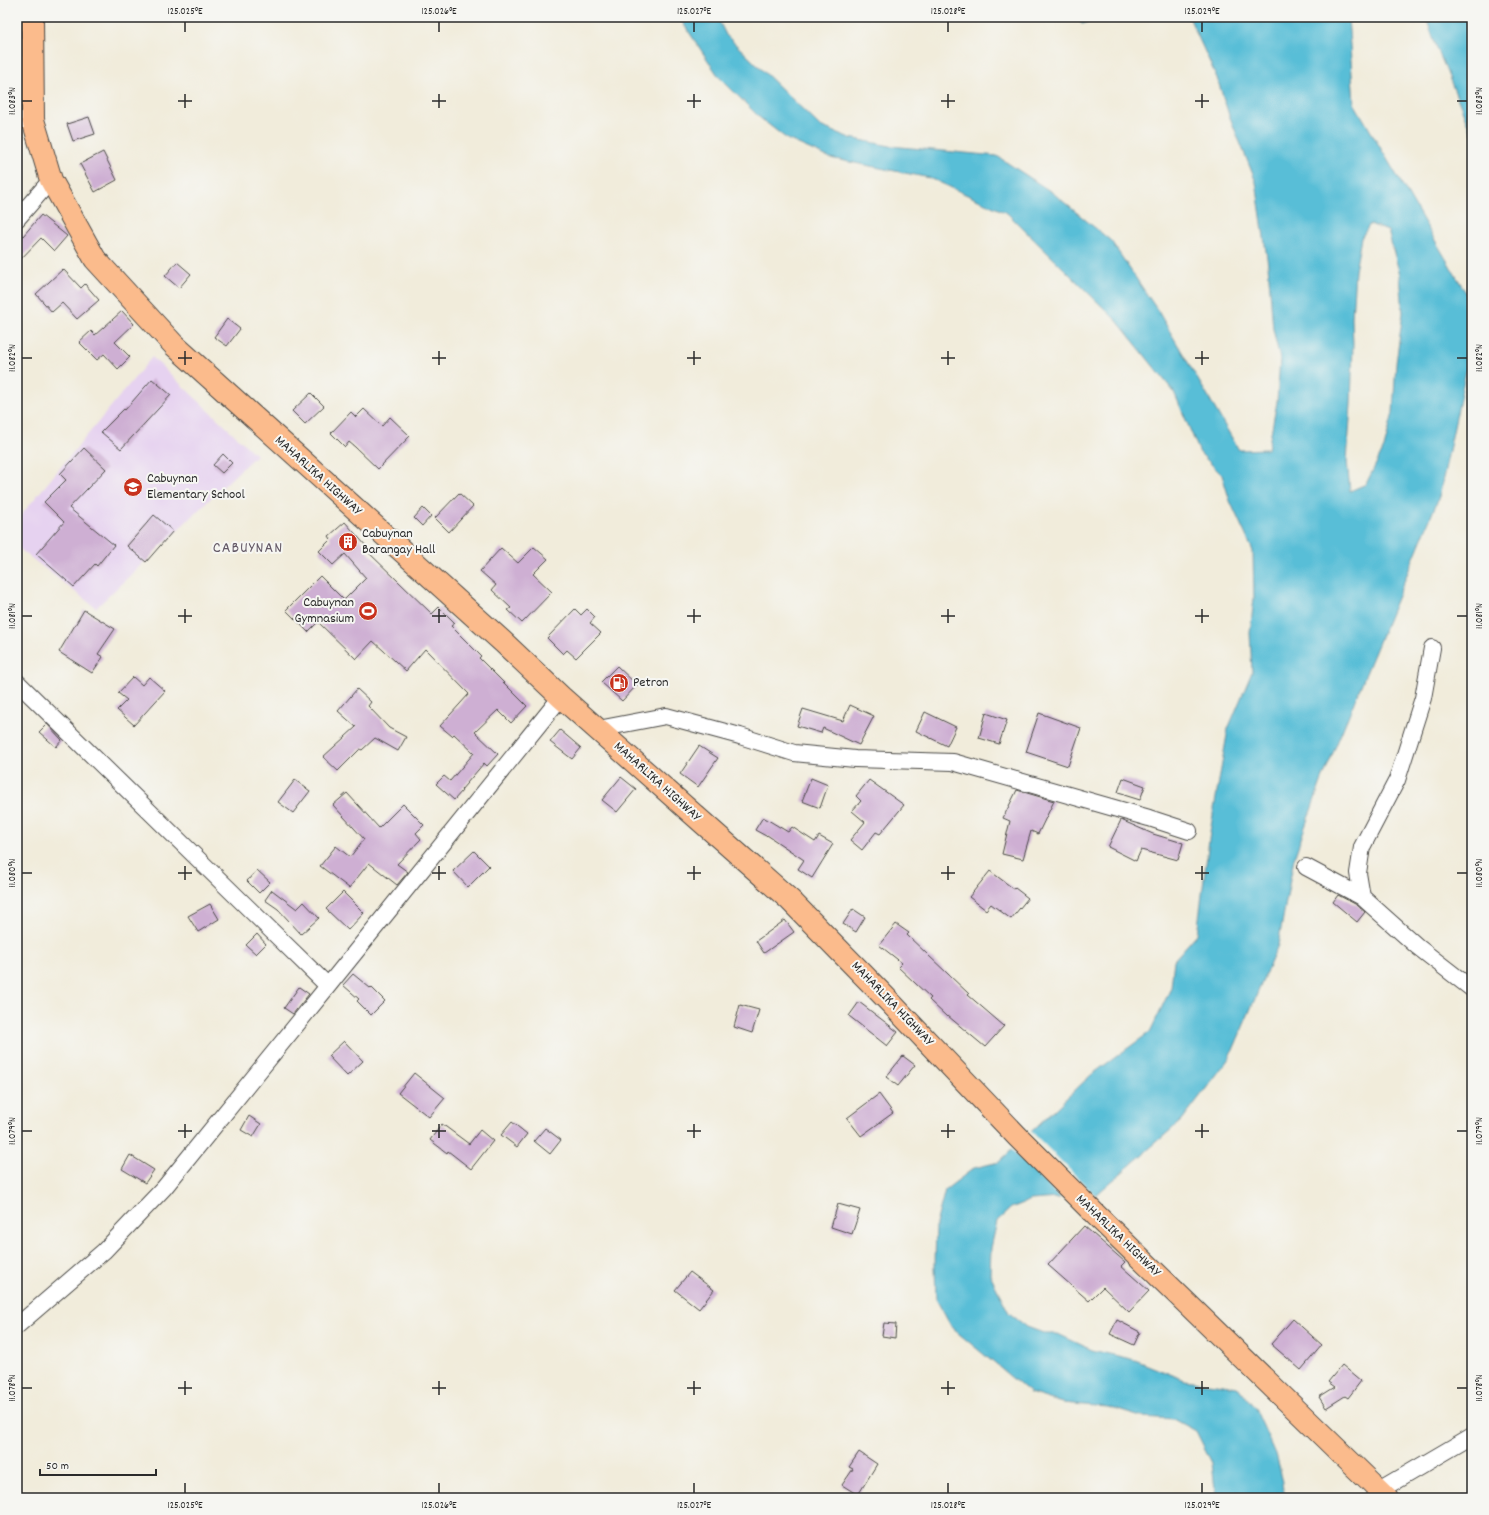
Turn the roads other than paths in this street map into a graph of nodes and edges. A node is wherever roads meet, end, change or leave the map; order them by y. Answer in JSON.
{"nodes":[{"id":1,"x":32,"y":17,"type":"edge"},
{"id":2,"x":25,"y":120,"type":"edge"},
{"id":3,"x":51,"y":180,"type":"junction"},
{"id":4,"x":17,"y":219,"type":"edge"},
{"id":5,"x":1432,"y":648,"type":"dead end"},
{"id":6,"x":17,"y":682,"type":"edge"},
{"id":7,"x":561,"y":697,"type":"junction"},
{"id":8,"x":598,"y":729,"type":"junction"},
{"id":9,"x":1189,"y":831,"type":"dead end"},
{"id":10,"x":1306,"y":867,"type":"dead end"},
{"id":11,"x":1362,"y":897,"type":"junction"},
{"id":12,"x":328,"y":986,"type":"junction"},
{"id":13,"x":1472,"y":989,"type":"edge"},
{"id":14,"x":17,"y":1326,"type":"edge"},
{"id":15,"x":1472,"y":1436,"type":"edge"},
{"id":16,"x":1384,"y":1494,"type":"edge"}],
"edges":[{"from":1,"to":2,"type":"highway","name":"MAHARLIKA HIGHWAY"},
{"from":2,"to":3,"type":"highway","name":"MAHARLIKA HIGHWAY"},
{"from":3,"to":4,"type":"street"},
{"from":3,"to":7,"type":"highway","name":"MAHARLIKA HIGHWAY"},
{"from":5,"to":11,"type":"street"},
{"from":6,"to":12,"type":"street"},
{"from":7,"to":8,"type":"highway","name":"MAHARLIKA HIGHWAY"},
{"from":7,"to":12,"type":"street"},
{"from":8,"to":9,"type":"street"},
{"from":8,"to":16,"type":"highway","name":"MAHARLIKA HIGHWAY"},
{"from":10,"to":11,"type":"street"},
{"from":11,"to":13,"type":"street"},
{"from":12,"to":14,"type":"street"},
{"from":15,"to":16,"type":"street"}]}
